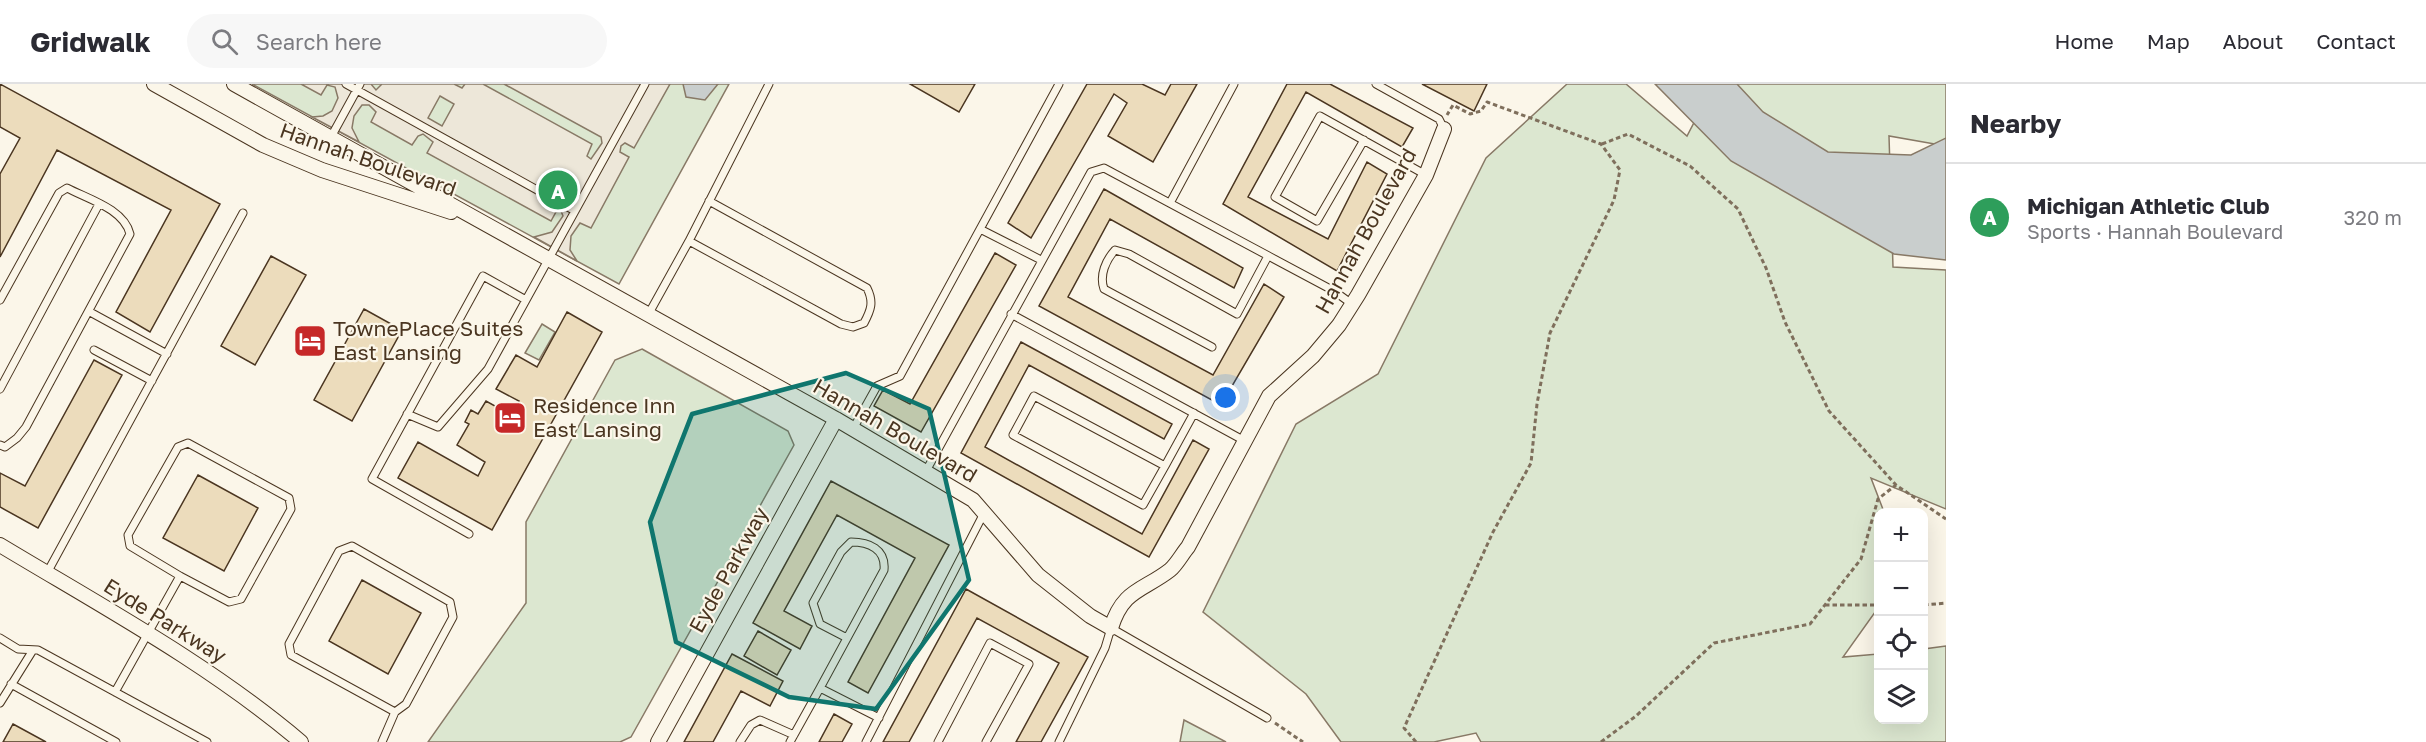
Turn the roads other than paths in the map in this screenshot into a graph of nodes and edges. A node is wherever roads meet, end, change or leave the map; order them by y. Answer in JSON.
{"nodes":[{"id":1,"x":154,"y":84,"type":"edge"},
{"id":2,"x":234,"y":84,"type":"edge"},
{"id":3,"x":346,"y":84,"type":"edge"},
{"id":4,"x":645,"y":84,"type":"edge"},
{"id":5,"x":769,"y":84,"type":"edge"},
{"id":6,"x":1059,"y":84,"type":"edge"},
{"id":7,"x":1234,"y":84,"type":"edge"},
{"id":8,"x":1376,"y":84,"type":"edge"},
{"id":9,"x":358,"y":87,"type":"edge"},
{"id":10,"x":1442,"y":127,"type":"joint"},
{"id":11,"x":331,"y":137,"type":"junction"},
{"id":12,"x":1364,"y":140,"type":"junction"},
{"id":13,"x":1426,"y":175,"type":"junction"},
{"id":14,"x":709,"y":201,"type":"junction"},
{"id":15,"x":1170,"y":203,"type":"junction"},
{"id":16,"x":99,"y":204,"type":"junction"},
{"id":17,"x":575,"y":211,"type":"junction"},
{"id":18,"x":243,"y":213,"type":"dead end"},
{"id":19,"x":475,"y":219,"type":"junction"},
{"id":20,"x":980,"y":229,"type":"junction"},
{"id":21,"x":689,"y":241,"type":"junction"},
{"id":22,"x":1268,"y":256,"type":"junction"},
{"id":23,"x":548,"y":259,"type":"junction"},
{"id":24,"x":1041,"y":260,"type":"junction"},
{"id":25,"x":0,"y":300,"type":"edge"},
{"id":26,"x":526,"y":300,"type":"junction"},
{"id":27,"x":1352,"y":304,"type":"junction"},
{"id":28,"x":90,"y":312,"type":"junction"},
{"id":29,"x":1011,"y":314,"type":"junction"},
{"id":30,"x":648,"y":315,"type":"junction"},
{"id":31,"x":1212,"y":347,"type":"dead end"},
{"id":32,"x":94,"y":350,"type":"dead end"},
{"id":33,"x":167,"y":354,"type":"junction"},
{"id":34,"x":152,"y":381,"type":"junction"},
{"id":35,"x":0,"y":388,"type":"edge"},
{"id":36,"x":1194,"y":413,"type":"junction"},
{"id":37,"x":407,"y":414,"type":"junction"},
{"id":38,"x":836,"y":419,"type":"junction"},
{"id":39,"x":853,"y":429,"type":"junction"},
{"id":40,"x":1244,"y":440,"type":"junction"},
{"id":41,"x":0,"y":445,"type":"edge"},
{"id":42,"x":1165,"y":466,"type":"junction"},
{"id":43,"x":926,"y":471,"type":"junction"},
{"id":44,"x":984,"y":513,"type":"junction"},
{"id":45,"x":469,"y":534,"type":"dead end"},
{"id":46,"x":0,"y":545,"type":"edge"},
{"id":47,"x":46,"y":573,"type":"junction"},
{"id":48,"x":180,"y":576,"type":"junction"},
{"id":49,"x":1111,"y":628,"type":"junction"},
{"id":50,"x":150,"y":634,"type":"junction"},
{"id":51,"x":0,"y":638,"type":"edge"},
{"id":52,"x":847,"y":638,"type":"junction"},
{"id":53,"x":33,"y":650,"type":"junction"},
{"id":54,"x":11,"y":684,"type":"junction"},
{"id":55,"x":820,"y":688,"type":"junction"},
{"id":56,"x":116,"y":692,"type":"junction"},
{"id":57,"x":0,"y":702,"type":"edge"},
{"id":58,"x":395,"y":712,"type":"junction"},
{"id":59,"x":879,"y":718,"type":"junction"},
{"id":60,"x":1267,"y":718,"type":"road end"},
{"id":61,"x":794,"y":735,"type":"junction"},
{"id":62,"x":116,"y":742,"type":"edge"},
{"id":63,"x":207,"y":742,"type":"edge"},
{"id":64,"x":301,"y":742,"type":"edge"},
{"id":65,"x":382,"y":742,"type":"edge"},
{"id":66,"x":658,"y":742,"type":"edge"},
{"id":67,"x":740,"y":742,"type":"edge"},
{"id":68,"x":790,"y":742,"type":"edge"},
{"id":69,"x":866,"y":742,"type":"edge"},
{"id":70,"x":938,"y":742,"type":"edge"},
{"id":71,"x":986,"y":742,"type":"edge"},
{"id":72,"x":1059,"y":742,"type":"edge"}],
"edges":[{"from":1,"to":19,"type":"street","name":"Hannah Boulevard"},
{"from":2,"to":11,"type":"street","name":"Hannah Boulevard"},
{"from":3,"to":9,"type":"lane"},
{"from":4,"to":17,"type":"lane"},
{"from":5,"to":14,"type":"lane"},
{"from":6,"to":20,"type":"lane"},
{"from":7,"to":15,"type":"lane"},
{"from":8,"to":10,"type":"lane"},
{"from":9,"to":11,"type":"lane"},
{"from":9,"to":17,"type":"lane"},
{"from":10,"to":13,"type":"street","name":"Hannah Boulevard"},
{"from":11,"to":19,"type":"street","name":"Hannah Boulevard"},
{"from":12,"to":12,"type":"lane"},
{"from":12,"to":13,"type":"lane"},
{"from":13,"to":27,"type":"street","name":"Hannah Boulevard"},
{"from":14,"to":21,"type":"lane"},
{"from":14,"to":21,"type":"lane"},
{"from":15,"to":22,"type":"lane"},
{"from":15,"to":24,"type":"lane"},
{"from":16,"to":25,"type":"lane"},
{"from":16,"to":28,"type":"lane"},
{"from":16,"to":35,"type":"lane"},
{"from":17,"to":23,"type":"lane"},
{"from":18,"to":33,"type":"lane"},
{"from":19,"to":23,"type":"street","name":"Hannah Boulevard"},
{"from":20,"to":24,"type":"lane"},
{"from":20,"to":39,"type":"lane"},
{"from":21,"to":30,"type":"lane"},
{"from":22,"to":27,"type":"lane"},
{"from":22,"to":31,"type":"lane"},
{"from":23,"to":26,"type":"lane"},
{"from":23,"to":30,"type":"street","name":"Hannah Boulevard"},
{"from":24,"to":29,"type":"lane"},
{"from":26,"to":37,"type":"lane"},
{"from":26,"to":37,"type":"lane"},
{"from":27,"to":40,"type":"street","name":"Hannah Boulevard"},
{"from":28,"to":33,"type":"lane"},
{"from":28,"to":41,"type":"lane"},
{"from":29,"to":36,"type":"lane"},
{"from":29,"to":43,"type":"lane"},
{"from":30,"to":38,"type":"street","name":"Hannah Boulevard"},
{"from":32,"to":34,"type":"lane"},
{"from":33,"to":34,"type":"lane"},
{"from":34,"to":47,"type":"lane"},
{"from":36,"to":40,"type":"lane"},
{"from":36,"to":42,"type":"lane"},
{"from":37,"to":45,"type":"lane"},
{"from":38,"to":39,"type":"street","name":"Hannah Boulevard"},
{"from":38,"to":66,"type":"street","name":"Eyde Parkway"},
{"from":39,"to":43,"type":"street","name":"Hannah Boulevard"},
{"from":40,"to":49,"type":"street","name":"Hannah Boulevard"},
{"from":42,"to":42,"type":"lane"},
{"from":43,"to":44,"type":"street","name":"Hannah Boulevard"},
{"from":44,"to":49,"type":"street","name":"Hannah Boulevard"},
{"from":44,"to":59,"type":"lane"},
{"from":46,"to":47,"type":"street","name":"Eyde Parkway"},
{"from":47,"to":50,"type":"street","name":"Eyde Parkway"},
{"from":48,"to":48,"type":"lane"},
{"from":48,"to":50,"type":"lane"},
{"from":49,"to":60,"type":"lane"},
{"from":49,"to":72,"type":"lane"},
{"from":50,"to":56,"type":"lane"},
{"from":50,"to":64,"type":"street","name":"Eyde Parkway"},
{"from":51,"to":53,"type":"lane"},
{"from":52,"to":52,"type":"lane"},
{"from":52,"to":55,"type":"lane"},
{"from":53,"to":54,"type":"lane"},
{"from":53,"to":56,"type":"lane"},
{"from":54,"to":57,"type":"lane"},
{"from":54,"to":62,"type":"lane"},
{"from":55,"to":59,"type":"lane"},
{"from":55,"to":61,"type":"lane"},
{"from":56,"to":63,"type":"lane"},
{"from":58,"to":58,"type":"lane"},
{"from":58,"to":65,"type":"lane"},
{"from":59,"to":69,"type":"lane"},
{"from":61,"to":67,"type":"lane"},
{"from":61,"to":68,"type":"lane"},
{"from":70,"to":71,"type":"lane"}]}
